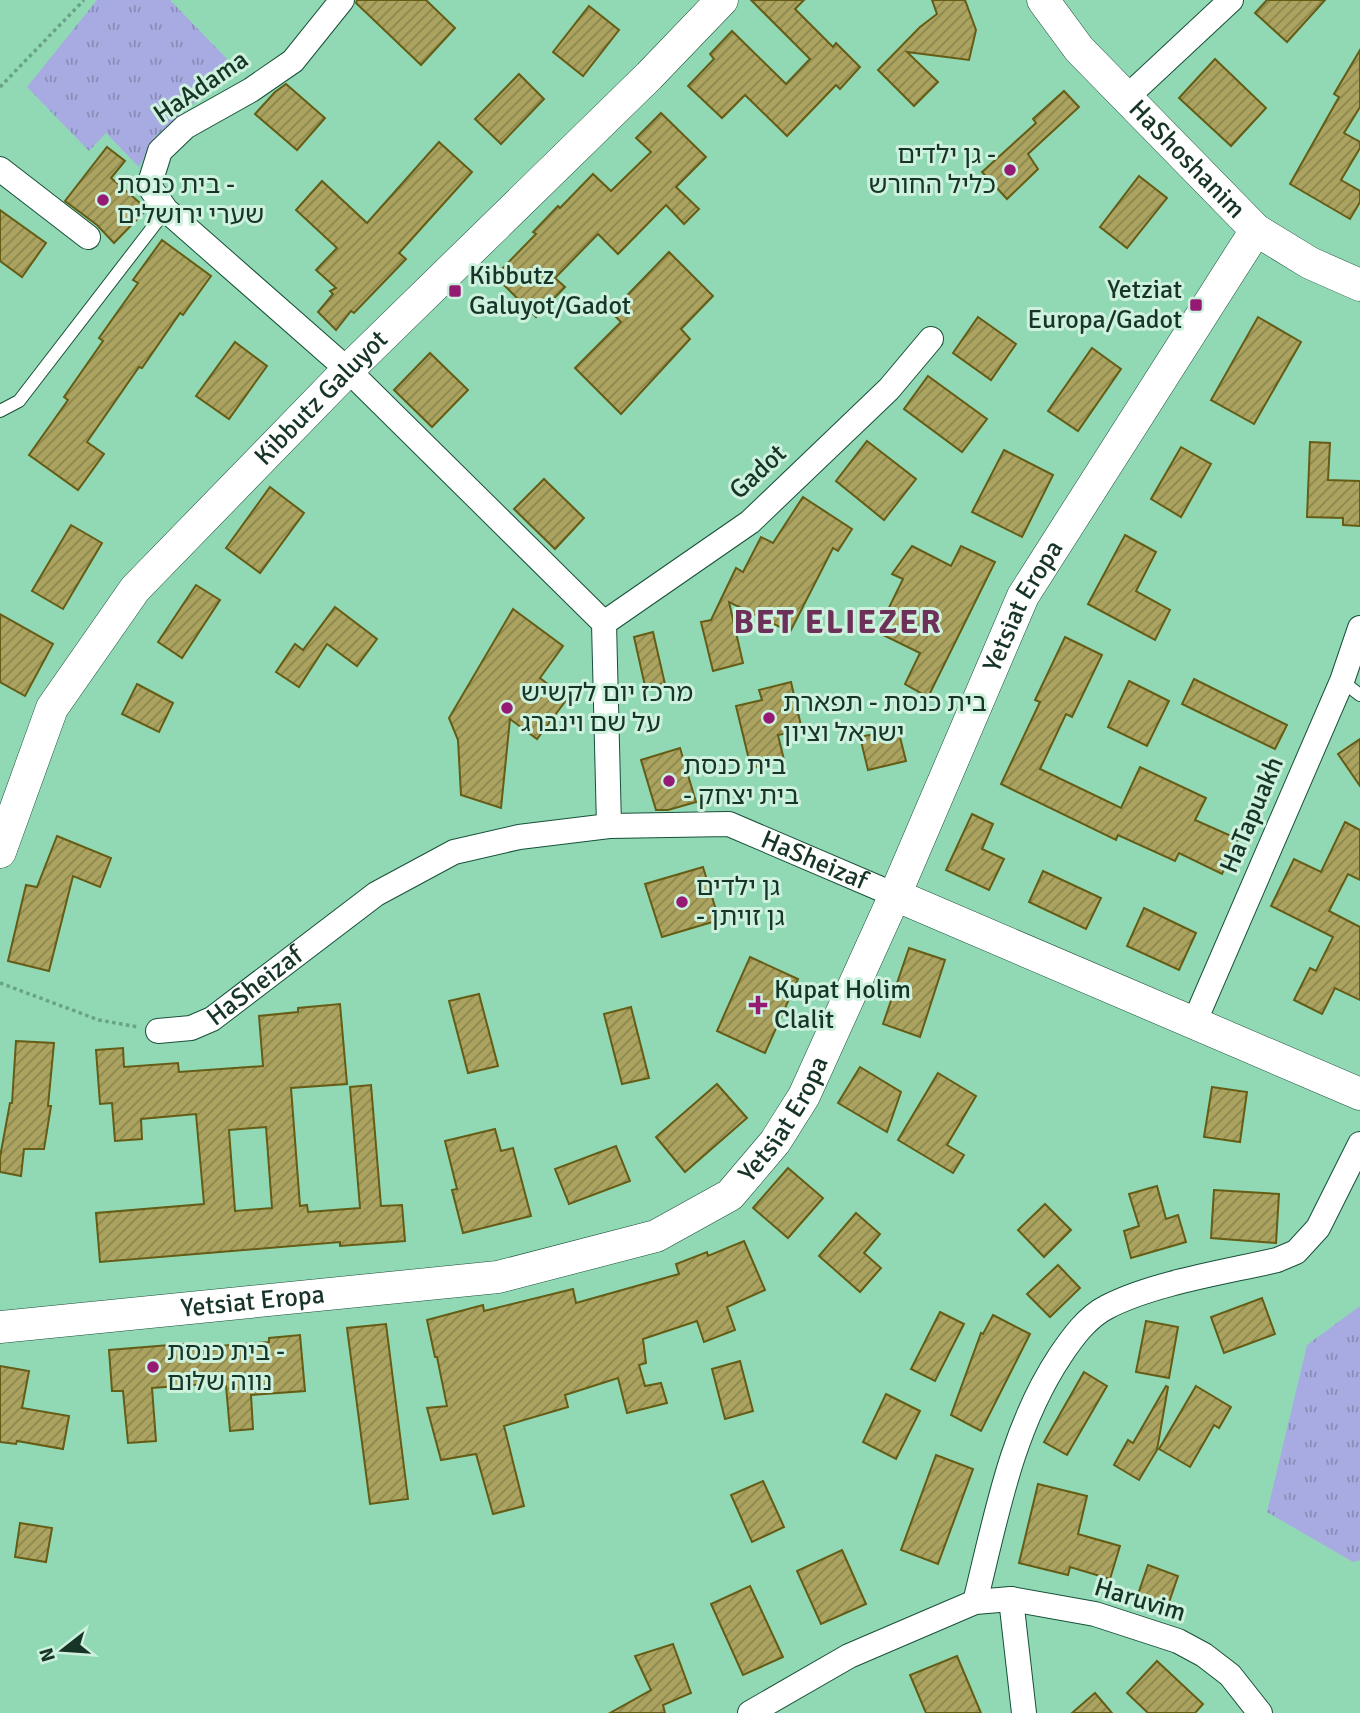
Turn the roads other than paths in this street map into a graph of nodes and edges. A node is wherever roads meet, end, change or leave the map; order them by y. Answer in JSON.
{"nodes":[{"id":1,"x":342,"y":0,"type":"edge"},
{"id":2,"x":722,"y":0,"type":"edge"},
{"id":3,"x":1043,"y":0,"type":"edge"},
{"id":4,"x":1231,"y":0,"type":"edge"},
{"id":5,"x":1126,"y":98,"type":"junction"},
{"id":6,"x":0,"y":169,"type":"edge"},
{"id":7,"x":166,"y":210,"type":"junction"},
{"id":8,"x":1256,"y":230,"type":"junction"},
{"id":9,"x":88,"y":237,"type":"dead end"},
{"id":10,"x":1360,"y":285,"type":"edge"},
{"id":11,"x":931,"y":339,"type":"dead end"},
{"id":12,"x":348,"y":370,"type":"junction"},
{"id":13,"x":0,"y":411,"type":"edge"},
{"id":14,"x":604,"y":623,"type":"junction"},
{"id":15,"x":1360,"y":628,"type":"edge"},
{"id":16,"x":1351,"y":688,"type":"edge"},
{"id":17,"x":609,"y":826,"type":"junction"},
{"id":18,"x":0,"y":852,"type":"edge"},
{"id":19,"x":895,"y":895,"type":"junction"},
{"id":20,"x":1194,"y":1023,"type":"junction"},
{"id":21,"x":158,"y":1031,"type":"road end"},
{"id":22,"x":1360,"y":1094,"type":"edge"},
{"id":23,"x":1360,"y":1144,"type":"edge"},
{"id":24,"x":0,"y":1327,"type":"edge"},
{"id":25,"x":1011,"y":1599,"type":"junction"},
{"id":26,"x":975,"y":1602,"type":"junction"},
{"id":27,"x":750,"y":1713,"type":"edge"},
{"id":28,"x":1024,"y":1713,"type":"edge"},
{"id":29,"x":1260,"y":1713,"type":"edge"}],
"edges":[{"from":1,"to":7,"type":"street","name":"HaAdama"},
{"from":2,"to":12,"type":"street","name":"Kibbutz Galuyot"},
{"from":3,"to":5,"type":"street","name":"HaShoshanim"},
{"from":4,"to":5,"type":"street"},
{"from":5,"to":8,"type":"street","name":"HaShoshanim"},
{"from":6,"to":9,"type":"street"},
{"from":7,"to":12,"type":"street","name":"HaAdama"},
{"from":7,"to":13,"type":"lane"},
{"from":8,"to":10,"type":"street","name":"HaShoshanim"},
{"from":8,"to":19,"type":"street","name":"Yetsiat Eropa"},
{"from":11,"to":14,"type":"street","name":"Gadot"},
{"from":12,"to":14,"type":"street","name":"HaAdama"},
{"from":12,"to":18,"type":"street","name":"Kibbutz Galuyot"},
{"from":14,"to":17,"type":"street"},
{"from":15,"to":16,"type":"street","name":"HaTapuakh"},
{"from":16,"to":20,"type":"street","name":"HaTapuakh"},
{"from":17,"to":19,"type":"street","name":"HaSheizaf"},
{"from":17,"to":21,"type":"street","name":"HaSheizaf"},
{"from":19,"to":20,"type":"street","name":"HaSheizaf"},
{"from":19,"to":24,"type":"street","name":"Yetsiat Eropa"},
{"from":20,"to":22,"type":"street","name":"HaSheizaf"},
{"from":23,"to":26,"type":"street"},
{"from":25,"to":26,"type":"street","name":"Haruvim"},
{"from":25,"to":28,"type":"street"},
{"from":25,"to":29,"type":"street","name":"Haruvim"},
{"from":26,"to":27,"type":"street","name":"Haruvim"}]}
